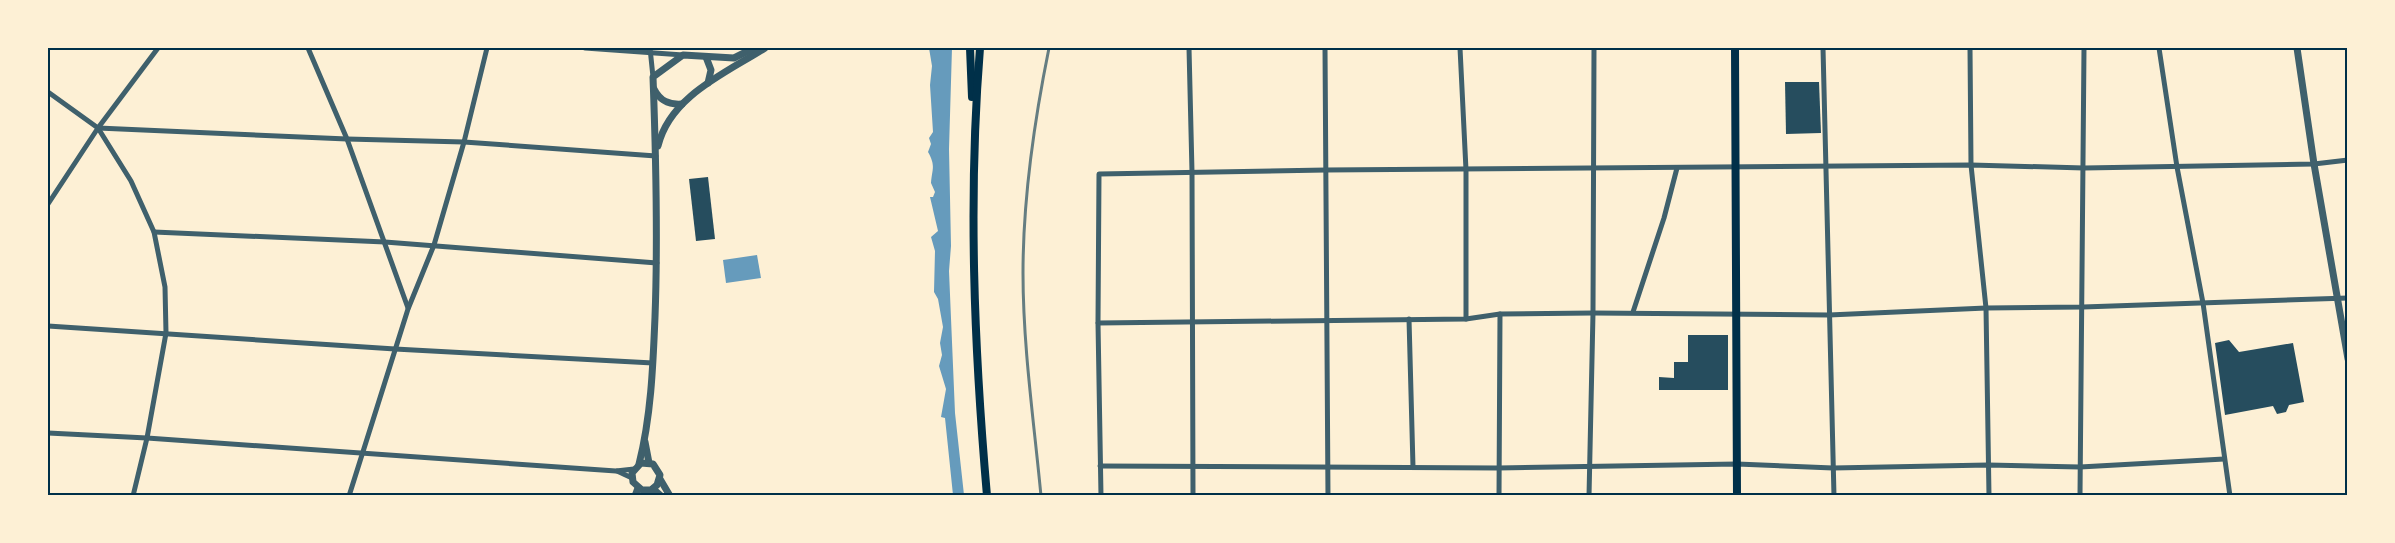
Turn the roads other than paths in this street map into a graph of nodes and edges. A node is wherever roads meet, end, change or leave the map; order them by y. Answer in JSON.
{"nodes":[{"id":1,"x":158,"y":48,"type":"edge"},
{"id":2,"x":308,"y":48,"type":"edge"},
{"id":3,"x":487,"y":48,"type":"edge"},
{"id":4,"x":585,"y":48,"type":"edge"},
{"id":5,"x":753,"y":48,"type":"edge"},
{"id":6,"x":765,"y":48,"type":"edge"},
{"id":7,"x":970,"y":48,"type":"edge"},
{"id":8,"x":980,"y":48,"type":"edge"},
{"id":9,"x":1189,"y":48,"type":"edge"},
{"id":10,"x":1325,"y":48,"type":"edge"},
{"id":11,"x":1460,"y":48,"type":"edge"},
{"id":12,"x":1594,"y":48,"type":"edge"},
{"id":13,"x":1736,"y":48,"type":"edge"},
{"id":14,"x":1823,"y":48,"type":"edge"},
{"id":15,"x":1970,"y":48,"type":"edge"},
{"id":16,"x":2084,"y":48,"type":"edge"},
{"id":17,"x":2159,"y":48,"type":"edge"},
{"id":18,"x":2297,"y":48,"type":"edge"},
{"id":19,"x":651,"y":50,"type":"edge"},
{"id":20,"x":683,"y":55,"type":"junction"},
{"id":21,"x":706,"y":57,"type":"junction"},
{"id":22,"x":653,"y":77,"type":"junction"},
{"id":23,"x":708,"y":84,"type":"junction"},
{"id":24,"x":653,"y":89,"type":"junction"},
{"id":25,"x":48,"y":92,"type":"edge"},
{"id":26,"x":682,"y":104,"type":"junction"},
{"id":27,"x":974,"y":124,"type":"junction"},
{"id":28,"x":98,"y":128,"type":"junction"},
{"id":29,"x":347,"y":139,"type":"junction"},
{"id":30,"x":464,"y":142,"type":"junction"},
{"id":31,"x":656,"y":156,"type":"junction"},
{"id":32,"x":2348,"y":160,"type":"edge"},
{"id":33,"x":2314,"y":164,"type":"junction"},
{"id":34,"x":1971,"y":165,"type":"junction"},
{"id":35,"x":1825,"y":167,"type":"junction"},
{"id":36,"x":2177,"y":167,"type":"junction"},
{"id":37,"x":1677,"y":168,"type":"junction"},
{"id":38,"x":1736,"y":168,"type":"junction"},
{"id":39,"x":2084,"y":168,"type":"junction"},
{"id":40,"x":1592,"y":169,"type":"junction"},
{"id":41,"x":1326,"y":170,"type":"junction"},
{"id":42,"x":1466,"y":170,"type":"junction"},
{"id":43,"x":1192,"y":172,"type":"junction"},
{"id":44,"x":48,"y":204,"type":"edge"},
{"id":45,"x":154,"y":232,"type":"junction"},
{"id":46,"x":384,"y":242,"type":"junction"},
{"id":47,"x":434,"y":245,"type":"junction"},
{"id":48,"x":657,"y":263,"type":"junction"},
{"id":49,"x":2339,"y":298,"type":"junction"},
{"id":50,"x":2348,"y":298,"type":"edge"},
{"id":51,"x":2203,"y":303,"type":"junction"},
{"id":52,"x":2083,"y":307,"type":"junction"},
{"id":53,"x":1986,"y":308,"type":"junction"},
{"id":54,"x":408,"y":309,"type":"junction"},
{"id":55,"x":1633,"y":312,"type":"junction"},
{"id":56,"x":1593,"y":313,"type":"junction"},
{"id":57,"x":1500,"y":314,"type":"junction"},
{"id":58,"x":1736,"y":314,"type":"junction"},
{"id":59,"x":1829,"y":315,"type":"junction"},
{"id":60,"x":1327,"y":319,"type":"junction"},
{"id":61,"x":1409,"y":319,"type":"junction"},
{"id":62,"x":1466,"y":319,"type":"junction"},
{"id":63,"x":1192,"y":321,"type":"junction"},
{"id":64,"x":1098,"y":323,"type":"junction"},
{"id":65,"x":48,"y":326,"type":"edge"},
{"id":66,"x":166,"y":333,"type":"junction"},
{"id":67,"x":395,"y":349,"type":"junction"},
{"id":68,"x":2348,"y":359,"type":"edge"},
{"id":69,"x":653,"y":363,"type":"junction"},
{"id":70,"x":48,"y":433,"type":"edge"},
{"id":71,"x":147,"y":438,"type":"junction"},
{"id":72,"x":645,"y":439,"type":"junction"},
{"id":73,"x":363,"y":453,"type":"junction"},
{"id":74,"x":2224,"y":459,"type":"junction"},
{"id":75,"x":649,"y":463,"type":"junction"},
{"id":76,"x":1589,"y":464,"type":"junction"},
{"id":77,"x":1737,"y":464,"type":"junction"},
{"id":78,"x":1988,"y":465,"type":"junction"},
{"id":79,"x":1100,"y":466,"type":"junction"},
{"id":80,"x":637,"y":467,"type":"junction"},
{"id":81,"x":1193,"y":467,"type":"junction"},
{"id":82,"x":1327,"y":467,"type":"junction"},
{"id":83,"x":2080,"y":467,"type":"junction"},
{"id":84,"x":1413,"y":468,"type":"junction"},
{"id":85,"x":1498,"y":468,"type":"junction"},
{"id":86,"x":1834,"y":468,"type":"junction"},
{"id":87,"x":616,"y":471,"type":"junction"},
{"id":88,"x":632,"y":478,"type":"junction"},
{"id":89,"x":660,"y":480,"type":"junction"},
{"id":90,"x":638,"y":488,"type":"junction"},
{"id":91,"x":649,"y":491,"type":"edge"},
{"id":92,"x":133,"y":496,"type":"edge"},
{"id":93,"x":349,"y":496,"type":"edge"},
{"id":94,"x":635,"y":496,"type":"edge"},
{"id":95,"x":661,"y":496,"type":"edge"},
{"id":96,"x":670,"y":496,"type":"edge"},
{"id":97,"x":987,"y":496,"type":"edge"},
{"id":98,"x":1101,"y":496,"type":"edge"},
{"id":99,"x":1193,"y":496,"type":"edge"},
{"id":100,"x":1328,"y":496,"type":"edge"},
{"id":101,"x":1499,"y":496,"type":"edge"},
{"id":102,"x":1589,"y":496,"type":"edge"},
{"id":103,"x":1737,"y":496,"type":"edge"},
{"id":104,"x":1834,"y":496,"type":"edge"},
{"id":105,"x":1989,"y":496,"type":"edge"},
{"id":106,"x":2080,"y":496,"type":"edge"},
{"id":107,"x":2230,"y":496,"type":"edge"}],
"edges":[{"from":1,"to":28,"type":"street"},
{"from":2,"to":29,"type":"street"},
{"from":3,"to":30,"type":"street"},
{"from":4,"to":19,"type":"street"},
{"from":5,"to":21,"type":"street"},
{"from":6,"to":23,"type":"street"},
{"from":7,"to":27,"type":"main road"},
{"from":8,"to":27,"type":"main road"},
{"from":9,"to":43,"type":"street"},
{"from":10,"to":41,"type":"street"},
{"from":11,"to":42,"type":"street"},
{"from":12,"to":40,"type":"street"},
{"from":13,"to":38,"type":"main road"},
{"from":14,"to":35,"type":"street"},
{"from":15,"to":34,"type":"street"},
{"from":16,"to":39,"type":"street"},
{"from":17,"to":36,"type":"street"},
{"from":18,"to":33,"type":"street"},
{"from":19,"to":20,"type":"street"},
{"from":19,"to":22,"type":"street"},
{"from":20,"to":21,"type":"street"},
{"from":20,"to":22,"type":"street"},
{"from":21,"to":23,"type":"street"},
{"from":22,"to":24,"type":"street"},
{"from":23,"to":26,"type":"street"},
{"from":24,"to":26,"type":"street"},
{"from":24,"to":31,"type":"street"},
{"from":25,"to":28,"type":"street"},
{"from":26,"to":31,"type":"street"},
{"from":27,"to":97,"type":"main road"},
{"from":28,"to":29,"type":"street"},
{"from":28,"to":44,"type":"street"},
{"from":28,"to":45,"type":"street"},
{"from":29,"to":30,"type":"street"},
{"from":29,"to":46,"type":"street"},
{"from":30,"to":31,"type":"street"},
{"from":30,"to":47,"type":"street"},
{"from":31,"to":48,"type":"street"},
{"from":32,"to":33,"type":"street"},
{"from":33,"to":36,"type":"street"},
{"from":33,"to":49,"type":"street"},
{"from":34,"to":35,"type":"street"},
{"from":34,"to":39,"type":"street"},
{"from":34,"to":53,"type":"street"},
{"from":35,"to":38,"type":"street"},
{"from":35,"to":59,"type":"street"},
{"from":36,"to":39,"type":"street"},
{"from":36,"to":51,"type":"street"},
{"from":37,"to":38,"type":"street"},
{"from":37,"to":40,"type":"street"},
{"from":37,"to":55,"type":"street"},
{"from":38,"to":58,"type":"main road"},
{"from":39,"to":52,"type":"street"},
{"from":40,"to":42,"type":"street"},
{"from":40,"to":56,"type":"street"},
{"from":41,"to":42,"type":"street"},
{"from":41,"to":43,"type":"street"},
{"from":41,"to":60,"type":"street"},
{"from":42,"to":62,"type":"street"},
{"from":43,"to":63,"type":"street"},
{"from":43,"to":64,"type":"street"},
{"from":45,"to":46,"type":"street"},
{"from":45,"to":66,"type":"street"},
{"from":46,"to":47,"type":"street"},
{"from":46,"to":54,"type":"street"},
{"from":47,"to":48,"type":"street"},
{"from":47,"to":54,"type":"street"},
{"from":48,"to":69,"type":"street"},
{"from":49,"to":50,"type":"street"},
{"from":49,"to":51,"type":"street"},
{"from":49,"to":68,"type":"street"},
{"from":51,"to":52,"type":"street"},
{"from":51,"to":74,"type":"street"},
{"from":52,"to":53,"type":"street"},
{"from":52,"to":83,"type":"street"},
{"from":53,"to":59,"type":"street"},
{"from":53,"to":78,"type":"street"},
{"from":54,"to":67,"type":"street"},
{"from":55,"to":56,"type":"street"},
{"from":55,"to":58,"type":"street"},
{"from":56,"to":57,"type":"street"},
{"from":56,"to":76,"type":"street"},
{"from":57,"to":62,"type":"street"},
{"from":57,"to":85,"type":"street"},
{"from":58,"to":59,"type":"street"},
{"from":58,"to":77,"type":"main road"},
{"from":59,"to":86,"type":"street"},
{"from":60,"to":61,"type":"street"},
{"from":60,"to":63,"type":"street"},
{"from":60,"to":82,"type":"street"},
{"from":61,"to":62,"type":"street"},
{"from":61,"to":84,"type":"street"},
{"from":63,"to":64,"type":"street"},
{"from":63,"to":81,"type":"street"},
{"from":64,"to":79,"type":"street"},
{"from":65,"to":66,"type":"street"},
{"from":66,"to":67,"type":"street"},
{"from":66,"to":71,"type":"street"},
{"from":67,"to":69,"type":"street"},
{"from":67,"to":73,"type":"street"},
{"from":69,"to":72,"type":"street"},
{"from":70,"to":71,"type":"street"},
{"from":71,"to":73,"type":"street"},
{"from":71,"to":92,"type":"street"},
{"from":72,"to":75,"type":"street"},
{"from":72,"to":80,"type":"street"},
{"from":73,"to":87,"type":"street"},
{"from":73,"to":93,"type":"street"},
{"from":74,"to":83,"type":"street"},
{"from":74,"to":107,"type":"street"},
{"from":75,"to":80,"type":"street"},
{"from":75,"to":89,"type":"street"},
{"from":76,"to":77,"type":"street"},
{"from":76,"to":85,"type":"street"},
{"from":76,"to":102,"type":"street"},
{"from":77,"to":86,"type":"street"},
{"from":77,"to":103,"type":"main road"},
{"from":78,"to":83,"type":"street"},
{"from":78,"to":86,"type":"street"},
{"from":78,"to":105,"type":"street"},
{"from":79,"to":81,"type":"street"},
{"from":79,"to":98,"type":"street"},
{"from":80,"to":87,"type":"street"},
{"from":80,"to":88,"type":"street"},
{"from":81,"to":82,"type":"street"},
{"from":81,"to":99,"type":"street"},
{"from":82,"to":84,"type":"street"},
{"from":82,"to":100,"type":"street"},
{"from":83,"to":106,"type":"street"},
{"from":84,"to":85,"type":"street"},
{"from":85,"to":101,"type":"street"},
{"from":86,"to":104,"type":"street"},
{"from":87,"to":88,"type":"street"},
{"from":88,"to":90,"type":"street"},
{"from":89,"to":91,"type":"street"},
{"from":89,"to":96,"type":"street"},
{"from":90,"to":91,"type":"street"},
{"from":90,"to":94,"type":"street"},
{"from":91,"to":95,"type":"street"}]}
